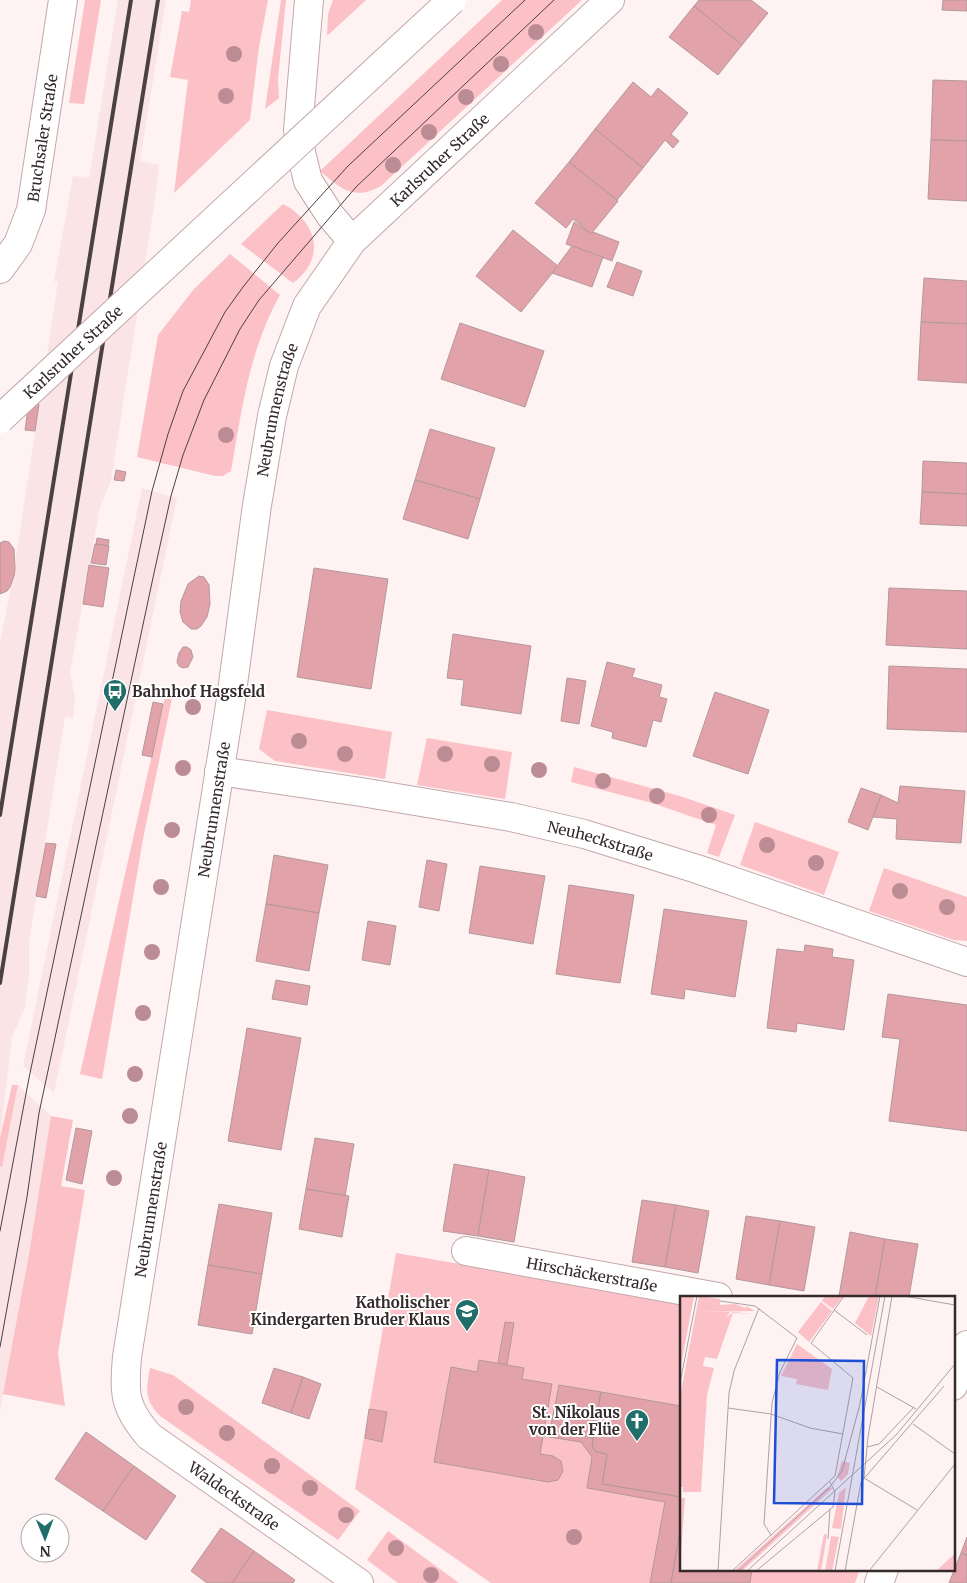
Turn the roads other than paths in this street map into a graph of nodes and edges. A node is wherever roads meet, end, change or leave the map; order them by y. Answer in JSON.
{"nodes":[{"id":1,"x":63,"y":0,"type":"edge"},
{"id":2,"x":309,"y":0,"type":"edge"},
{"id":3,"x":452,"y":0,"type":"edge"},
{"id":4,"x":610,"y":0,"type":"edge"},
{"id":5,"x":352,"y":241,"type":"junction"},
{"id":6,"x":0,"y":269,"type":"edge"},
{"id":7,"x":0,"y":419,"type":"edge"},
{"id":8,"x":219,"y":771,"type":"junction"},
{"id":9,"x":967,"y":962,"type":"edge"},
{"id":10,"x":466,"y":1251,"type":"dead end"},
{"id":11,"x":713,"y":1296,"type":"edge"},
{"id":12,"x":954,"y":1339,"type":"edge"},
{"id":13,"x":967,"y":1343,"type":"edge"},
{"id":14,"x":954,"y":1383,"type":"edge"},
{"id":15,"x":126,"y":1395,"type":"joint"},
{"id":16,"x":884,"y":1570,"type":"edge"},
{"id":17,"x":358,"y":1583,"type":"edge"},
{"id":18,"x":879,"y":1583,"type":"edge"}],
"edges":[{"from":1,"to":6,"type":"street","name":"Bruchsaler Straße"},
{"from":2,"to":5,"type":"street"},
{"from":3,"to":7,"type":"street","name":"Karlsruher Straße","bridge":true},
{"from":4,"to":5,"type":"street","name":"Karlsruher Straße"},
{"from":5,"to":8,"type":"street","name":"Neubrunnenstraße"},
{"from":8,"to":9,"type":"street","name":"Neuheckstraße"},
{"from":8,"to":15,"type":"street","name":"Neubrunnenstraße"},
{"from":10,"to":11,"type":"street","name":"Hirschäckerstraße"},
{"from":12,"to":13,"type":"street"},
{"from":13,"to":14,"type":"street"},
{"from":15,"to":17,"type":"street","name":"Waldeckstraße"},
{"from":16,"to":18,"type":"street"}]}
